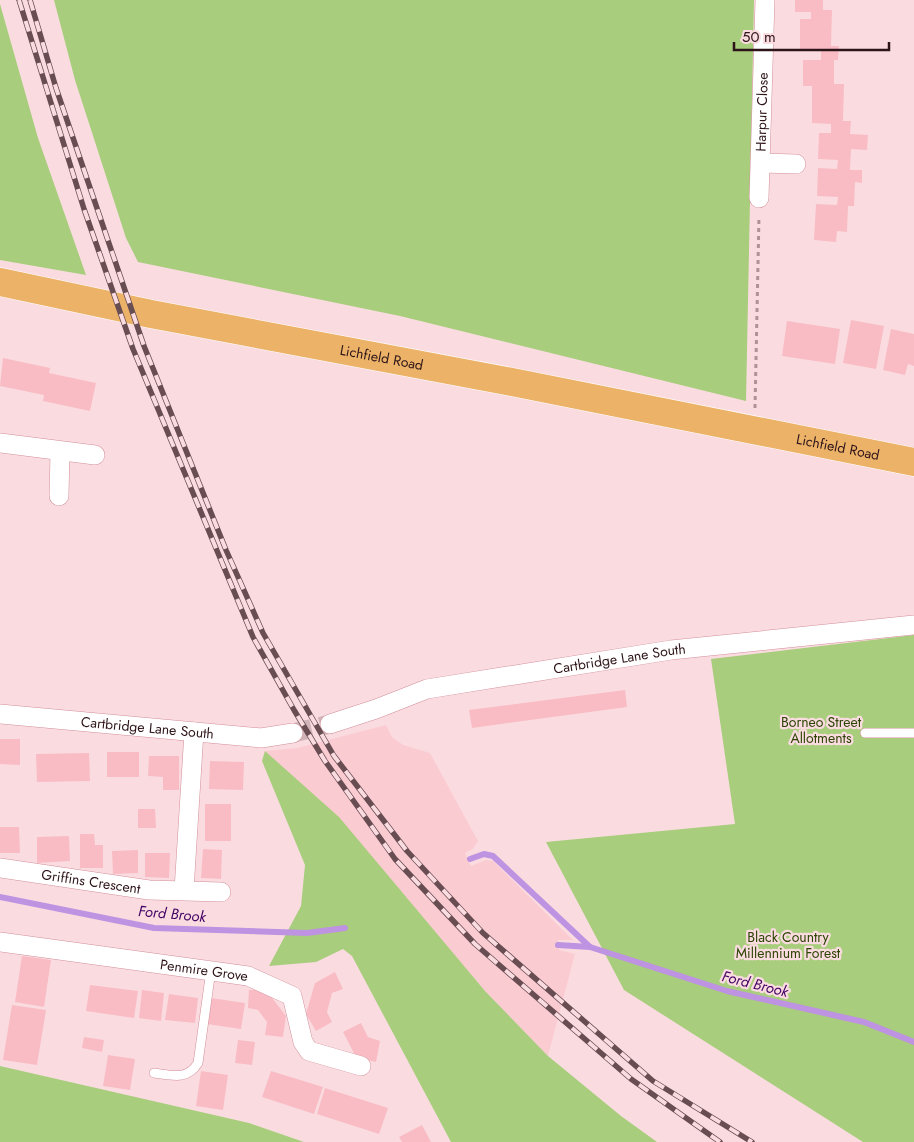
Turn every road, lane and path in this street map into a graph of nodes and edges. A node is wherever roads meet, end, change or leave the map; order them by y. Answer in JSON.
{"nodes":[{"id":1,"x":766,"y":0,"type":"edge"},
{"id":2,"x":762,"y":163,"type":"junction"},
{"id":3,"x":796,"y":164,"type":"dead end"},
{"id":4,"x":759,"y":198,"type":"joint"},
{"id":5,"x":0,"y":282,"type":"edge"},
{"id":6,"x":759,"y":421,"type":"junction"},
{"id":7,"x":0,"y":443,"type":"edge"},
{"id":8,"x":914,"y":450,"type":"edge"},
{"id":9,"x":60,"y":452,"type":"junction"},
{"id":10,"x":95,"y":455,"type":"dead end"},
{"id":11,"x":914,"y":462,"type":"edge"},
{"id":12,"x":59,"y":496,"type":"dead end"},
{"id":13,"x":914,"y":625,"type":"edge"},
{"id":14,"x":0,"y":714,"type":"edge"},
{"id":15,"x":330,"y":724,"type":"tunnel mouth"},
{"id":16,"x":194,"y":732,"type":"junction"},
{"id":17,"x":865,"y":732,"type":"dead end"},
{"id":18,"x":914,"y":733,"type":"edge"},
{"id":19,"x":293,"y":734,"type":"tunnel mouth"},
{"id":20,"x":0,"y":868,"type":"edge"},
{"id":21,"x":184,"y":890,"type":"junction"},
{"id":22,"x":221,"y":892,"type":"dead end"},
{"id":23,"x":0,"y":942,"type":"edge"},
{"id":24,"x":211,"y":970,"type":"junction"},
{"id":25,"x":361,"y":1066,"type":"dead end"},
{"id":26,"x":154,"y":1073,"type":"dead end"}],
"edges":[{"from":1,"to":2,"type":"street","name":"Harpur Close"},
{"from":2,"to":3,"type":"street","name":"Harpur Close"},
{"from":2,"to":4,"type":"street","name":"Harpur Close"},
{"from":4,"to":6,"type":"path"},
{"from":5,"to":6,"type":"highway","name":"Lichfield Road"},
{"from":6,"to":8,"type":"highway","name":"Lichfield Road"},
{"from":6,"to":11,"type":"highway","name":"Lichfield Road"},
{"from":7,"to":9,"type":"street"},
{"from":9,"to":10,"type":"street"},
{"from":9,"to":12,"type":"street"},
{"from":13,"to":15,"type":"street","name":"Cartbridge Lane South"},
{"from":14,"to":16,"type":"street","name":"Cartbridge Lane South"},
{"from":16,"to":19,"type":"street","name":"Cartbridge Lane South"},
{"from":16,"to":21,"type":"street"},
{"from":17,"to":18,"type":"lane"},
{"from":20,"to":21,"type":"street","name":"Griffins Crescent"},
{"from":21,"to":22,"type":"street","name":"Griffins Crescent"},
{"from":23,"to":24,"type":"street","name":"Penmire Grove"},
{"from":24,"to":25,"type":"street","name":"Penmire Grove"},
{"from":24,"to":26,"type":"lane"}]}
